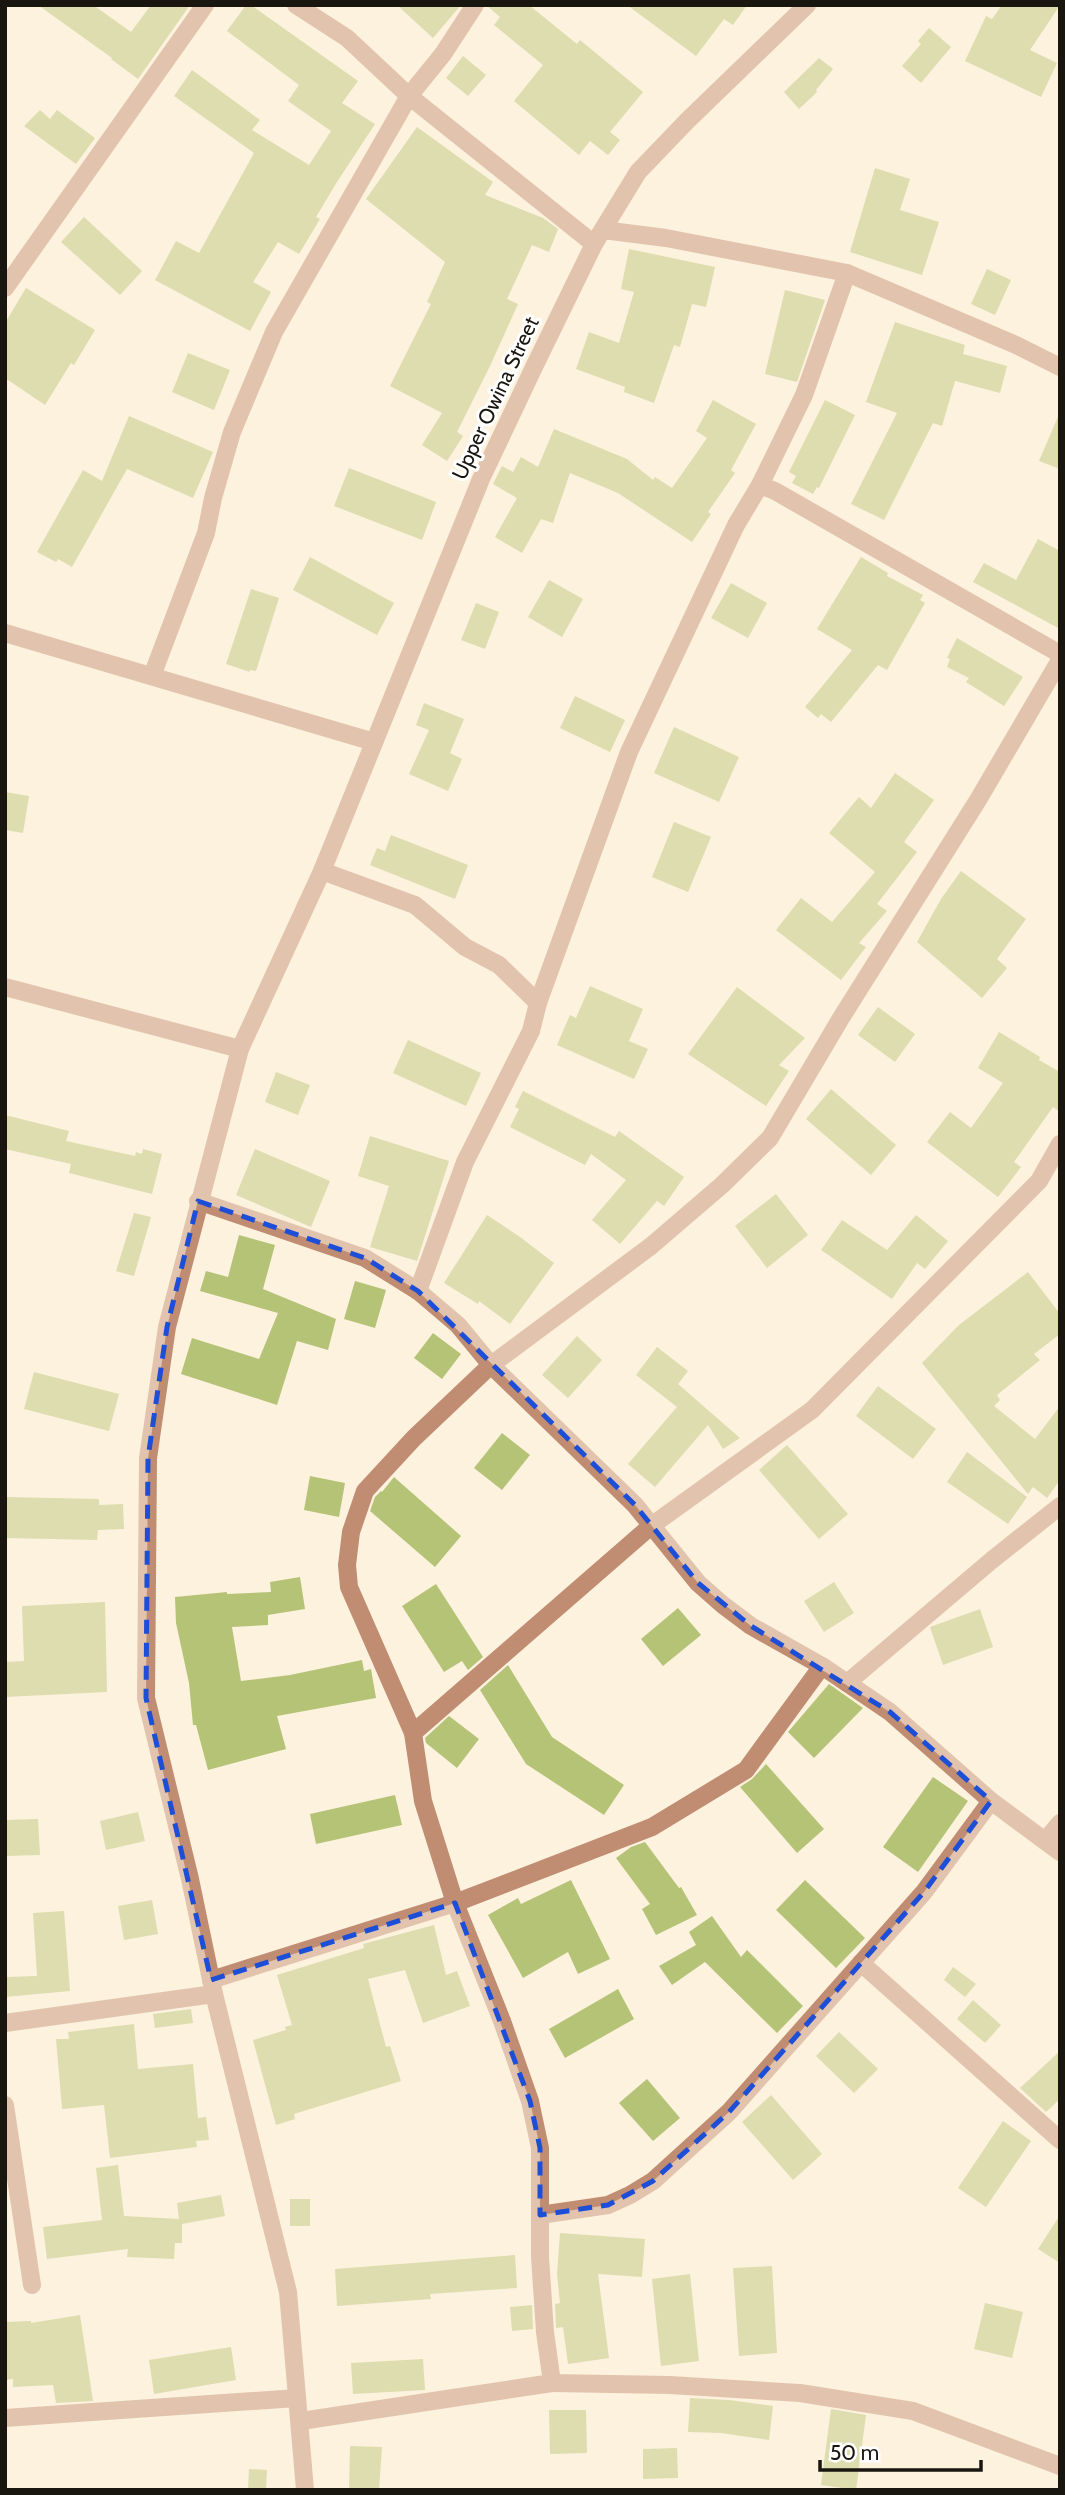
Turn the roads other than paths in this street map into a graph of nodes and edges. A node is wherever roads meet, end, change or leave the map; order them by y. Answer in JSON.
{"nodes":[{"id":1,"x":205,"y":5,"type":"edge"},
{"id":2,"x":296,"y":5,"type":"edge"},
{"id":3,"x":475,"y":5,"type":"edge"},
{"id":4,"x":807,"y":5,"type":"edge"},
{"id":5,"x":409,"y":96,"type":"junction"},
{"id":6,"x":598,"y":237,"type":"junction"},
{"id":7,"x":847,"y":273,"type":"junction"},
{"id":8,"x":5,"y":288,"type":"edge"},
{"id":9,"x":1060,"y":367,"type":"edge"},
{"id":10,"x":760,"y":485,"type":"junction"},
{"id":11,"x":5,"y":633,"type":"edge"},
{"id":12,"x":1060,"y":654,"type":"edge"},
{"id":13,"x":1060,"y":660,"type":"edge"},
{"id":14,"x":152,"y":676,"type":"junction"},
{"id":15,"x":374,"y":742,"type":"junction"},
{"id":16,"x":322,"y":871,"type":"junction"},
{"id":17,"x":5,"y":987,"type":"edge"},
{"id":18,"x":538,"y":1003,"type":"junction"},
{"id":19,"x":240,"y":1049,"type":"junction"},
{"id":20,"x":1060,"y":1144,"type":"edge"},
{"id":21,"x":198,"y":1201,"type":"junction"},
{"id":22,"x":418,"y":1291,"type":"junction"},
{"id":23,"x":491,"y":1365,"type":"junction"},
{"id":24,"x":1060,"y":1506,"type":"edge"},
{"id":25,"x":651,"y":1526,"type":"junction"},
{"id":26,"x":822,"y":1665,"type":"junction"},
{"id":27,"x":847,"y":1682,"type":"junction"},
{"id":28,"x":413,"y":1733,"type":"junction"},
{"id":29,"x":991,"y":1801,"type":"junction"},
{"id":30,"x":1060,"y":1822,"type":"edge"},
{"id":31,"x":1045,"y":1841,"type":"junction"},
{"id":32,"x":1060,"y":1853,"type":"edge"},
{"id":33,"x":455,"y":1903,"type":"junction"},
{"id":34,"x":861,"y":1963,"type":"junction"},
{"id":35,"x":212,"y":1987,"type":"junction"},
{"id":36,"x":5,"y":2023,"type":"edge"},
{"id":37,"x":5,"y":2105,"type":"edge"},
{"id":38,"x":1060,"y":2140,"type":"edge"},
{"id":39,"x":540,"y":2214,"type":"junction"},
{"id":40,"x":32,"y":2285,"type":"dead end"},
{"id":41,"x":552,"y":2383,"type":"junction"},
{"id":42,"x":297,"y":2398,"type":"junction"},
{"id":43,"x":5,"y":2418,"type":"edge"},
{"id":44,"x":301,"y":2421,"type":"junction"},
{"id":45,"x":1060,"y":2466,"type":"edge"},
{"id":46,"x":305,"y":2490,"type":"edge"}],
"edges":[{"from":1,"to":8,"type":"street"},
{"from":2,"to":5,"type":"street"},
{"from":3,"to":5,"type":"street"},
{"from":4,"to":6,"type":"street","name":"Upper Owina Street"},
{"from":5,"to":6,"type":"street"},
{"from":5,"to":14,"type":"street"},
{"from":6,"to":7,"type":"street"},
{"from":6,"to":15,"type":"street","name":"Upper Owina Street"},
{"from":7,"to":9,"type":"street"},
{"from":7,"to":10,"type":"street"},
{"from":10,"to":12,"type":"street"},
{"from":10,"to":18,"type":"street"},
{"from":11,"to":14,"type":"street"},
{"from":13,"to":23,"type":"street"},
{"from":14,"to":15,"type":"street"},
{"from":15,"to":16,"type":"street","name":"Upper Owina Street"},
{"from":16,"to":18,"type":"street"},
{"from":16,"to":19,"type":"street","name":"Upper Owina Street"},
{"from":17,"to":19,"type":"street"},
{"from":18,"to":22,"type":"street"},
{"from":19,"to":21,"type":"street","name":"Upper Owina Street"},
{"from":20,"to":25,"type":"street"},
{"from":21,"to":22,"type":"street"},
{"from":21,"to":35,"type":"street","name":"Upper Owina Street"},
{"from":22,"to":23,"type":"street"},
{"from":23,"to":25,"type":"street"},
{"from":23,"to":28,"type":"street"},
{"from":24,"to":27,"type":"street"},
{"from":25,"to":26,"type":"street"},
{"from":25,"to":28,"type":"street"},
{"from":26,"to":27,"type":"street"},
{"from":26,"to":33,"type":"street"},
{"from":27,"to":29,"type":"street"},
{"from":28,"to":33,"type":"street"},
{"from":29,"to":31,"type":"street"},
{"from":29,"to":34,"type":"street"},
{"from":30,"to":31,"type":"street"},
{"from":31,"to":32,"type":"street"},
{"from":33,"to":35,"type":"street"},
{"from":33,"to":39,"type":"street"},
{"from":34,"to":38,"type":"street"},
{"from":34,"to":39,"type":"street"},
{"from":35,"to":36,"type":"street"},
{"from":35,"to":42,"type":"street","name":"Upper Owina Street"},
{"from":37,"to":40,"type":"street"},
{"from":39,"to":41,"type":"street"},
{"from":41,"to":44,"type":"street"},
{"from":41,"to":45,"type":"street"},
{"from":42,"to":43,"type":"street"},
{"from":42,"to":44,"type":"street","name":"Upper Owina Street"},
{"from":44,"to":46,"type":"street","name":"Upper Owina Street"}]}
